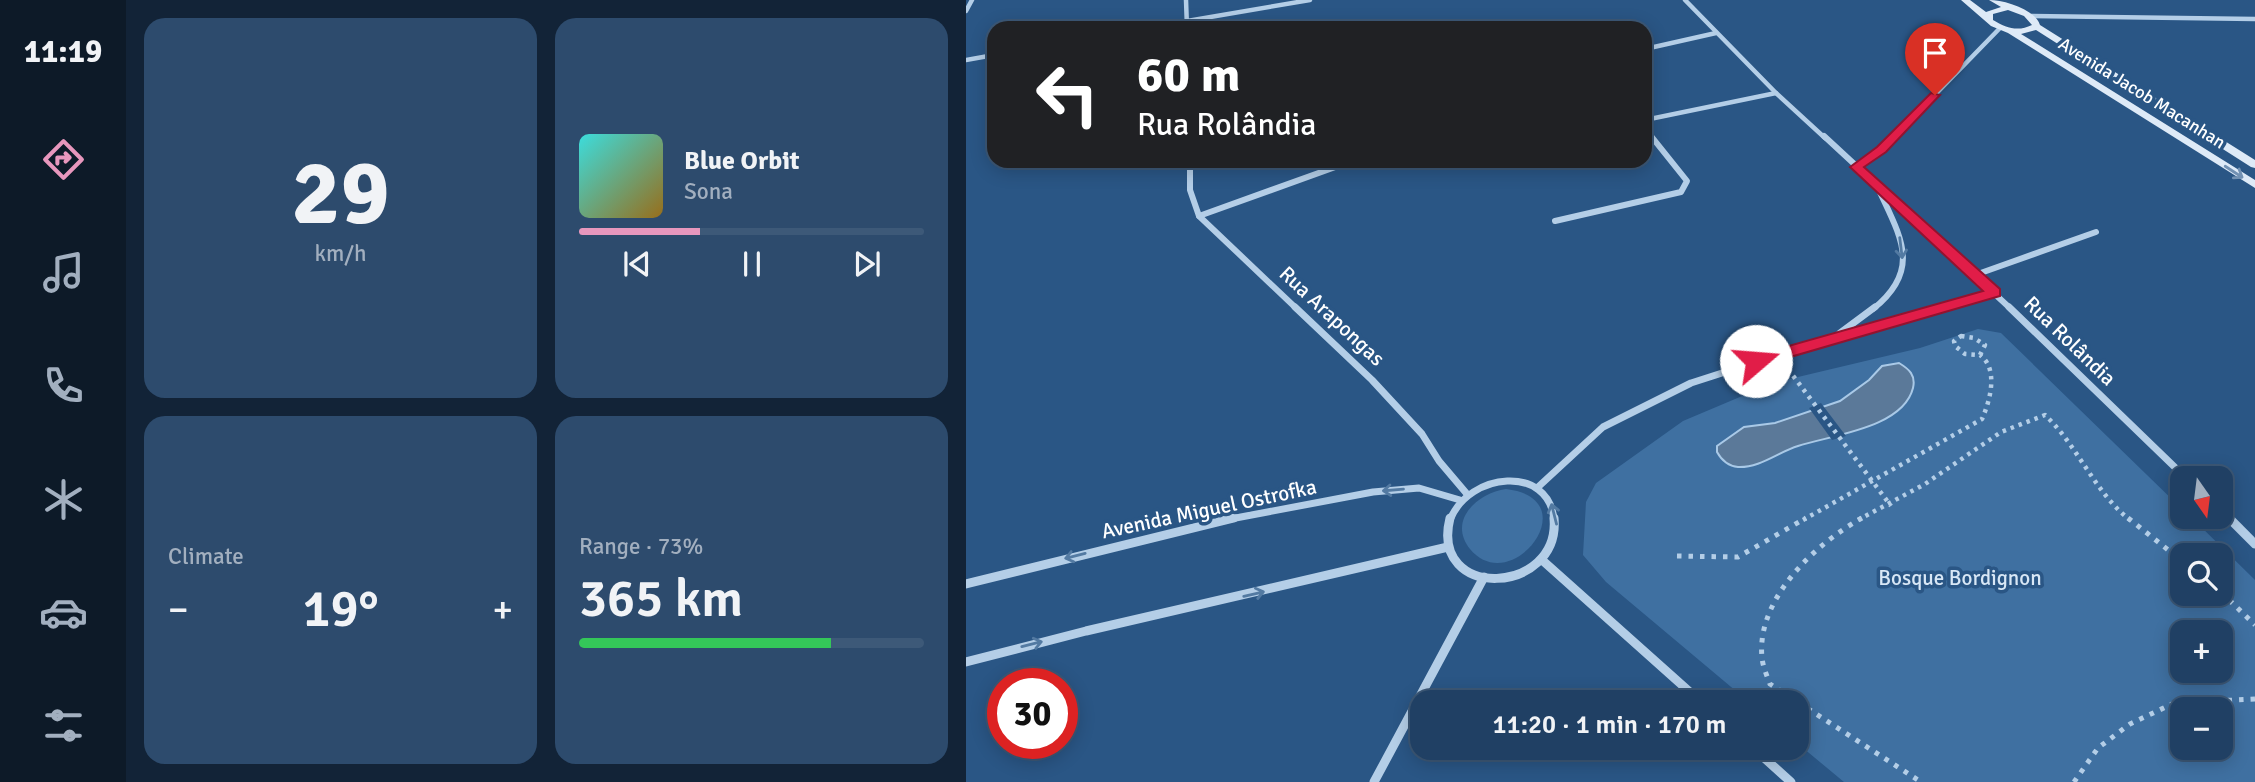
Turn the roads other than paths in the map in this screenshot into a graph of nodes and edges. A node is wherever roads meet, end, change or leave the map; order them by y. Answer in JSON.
{"nodes":[{"id":1,"x":972,"y":0,"type":"edge"},
{"id":2,"x":1186,"y":0,"type":"edge"},
{"id":3,"x":1310,"y":0,"type":"edge"},
{"id":4,"x":1685,"y":0,"type":"edge"},
{"id":5,"x":1965,"y":0,"type":"edge"},
{"id":6,"x":1993,"y":0,"type":"edge"},
{"id":7,"x":2006,"y":9,"type":"junction"},
{"id":8,"x":966,"y":11,"type":"edge"},
{"id":9,"x":2031,"y":16,"type":"junction"},
{"id":10,"x":1987,"y":17,"type":"junction"},
{"id":11,"x":2255,"y":19,"type":"edge"},
{"id":12,"x":1187,"y":21,"type":"joint"},
{"id":13,"x":2036,"y":26,"type":"junction"},
{"id":14,"x":2005,"y":29,"type":"junction"},
{"id":15,"x":1716,"y":33,"type":"junction"},
{"id":16,"x":1652,"y":47,"type":"edge"},
{"id":17,"x":987,"y":56,"type":"edge"},
{"id":18,"x":966,"y":60,"type":"edge"},
{"id":19,"x":1776,"y":93,"type":"junction"},
{"id":20,"x":1652,"y":119,"type":"edge"},
{"id":21,"x":1652,"y":138,"type":"edge"},
{"id":22,"x":2255,"y":165,"type":"edge"},
{"id":23,"x":1856,"y":167,"type":"junction"},
{"id":24,"x":1190,"y":168,"type":"edge"},
{"id":25,"x":1333,"y":168,"type":"edge"},
{"id":26,"x":1876,"y":185,"type":"junction"},
{"id":27,"x":2255,"y":186,"type":"edge"},
{"id":28,"x":1199,"y":216,"type":"junction"},
{"id":29,"x":1555,"y":221,"type":"dead end"},
{"id":30,"x":2096,"y":232,"type":"dead end"},
{"id":31,"x":1975,"y":275,"type":"junction"},
{"id":32,"x":1994,"y":292,"type":"junction"},
{"id":33,"x":1837,"y":336,"type":"junction"},
{"id":34,"x":2174,"y":466,"type":"edge"},
{"id":35,"x":1537,"y":488,"type":"junction"},
{"id":36,"x":1463,"y":497,"type":"junction"},
{"id":37,"x":2233,"y":523,"type":"edge"},
{"id":38,"x":2255,"y":544,"type":"edge"},
{"id":39,"x":1448,"y":547,"type":"junction"},
{"id":40,"x":1542,"y":560,"type":"junction"},
{"id":41,"x":1484,"y":577,"type":"junction"},
{"id":42,"x":966,"y":584,"type":"edge"},
{"id":43,"x":966,"y":662,"type":"edge"},
{"id":44,"x":1688,"y":690,"type":"edge"},
{"id":45,"x":1766,"y":760,"type":"edge"},
{"id":46,"x":1374,"y":782,"type":"edge"},
{"id":47,"x":1791,"y":782,"type":"edge"}],
"edges":[{"from":1,"to":8,"type":"street"},
{"from":2,"to":12,"type":"street"},
{"from":3,"to":12,"type":"street"},
{"from":4,"to":15,"type":"street","name":"Rua Rolândia"},
{"from":5,"to":10,"type":"main road"},
{"from":6,"to":7,"type":"main road"},
{"from":7,"to":9,"type":"main road"},
{"from":7,"to":10,"type":"main road"},
{"from":9,"to":11,"type":"street"},
{"from":9,"to":13,"type":"main road"},
{"from":10,"to":14,"type":"main road","name":"Avenida Jacob Macanhan"},
{"from":13,"to":14,"type":"main road"},
{"from":13,"to":22,"type":"main road","name":"Avenida Jacob Macanhan"},
{"from":14,"to":23,"type":"street"},
{"from":14,"to":27,"type":"main road","name":"Avenida Jacob Macanhan","one_way":true},
{"from":15,"to":16,"type":"street"},
{"from":15,"to":19,"type":"street","name":"Rua Rolândia"},
{"from":17,"to":18,"type":"street"},
{"from":19,"to":20,"type":"street"},
{"from":19,"to":23,"type":"street","name":"Rua Rolândia"},
{"from":21,"to":29,"type":"street"},
{"from":23,"to":26,"type":"street","name":"Rua Rolândia"},
{"from":24,"to":28,"type":"street"},
{"from":25,"to":28,"type":"street"},
{"from":26,"to":31,"type":"street","name":"Rua Rolândia"},
{"from":26,"to":33,"type":"street","one_way":true},
{"from":28,"to":36,"type":"street","name":"Rua Arapongas"},
{"from":30,"to":31,"type":"street"},
{"from":31,"to":32,"type":"street","name":"Rua Rolândia"},
{"from":32,"to":33,"type":"street"},
{"from":32,"to":34,"type":"street","name":"Rua Rolândia"},
{"from":33,"to":35,"type":"street"},
{"from":35,"to":36,"type":"street"},
{"from":40,"to":35,"type":"street","one_way":true},
{"from":36,"to":39,"type":"street"},
{"from":36,"to":42,"type":"street","name":"Avenida Miguel Ostrofka","one_way":true},
{"from":37,"to":38,"type":"street"},
{"from":39,"to":41,"type":"street"},
{"from":43,"to":39,"type":"street","one_way":true},
{"from":40,"to":41,"type":"street"},
{"from":40,"to":44,"type":"street"},
{"from":41,"to":46,"type":"street"},
{"from":45,"to":47,"type":"street"}]}
